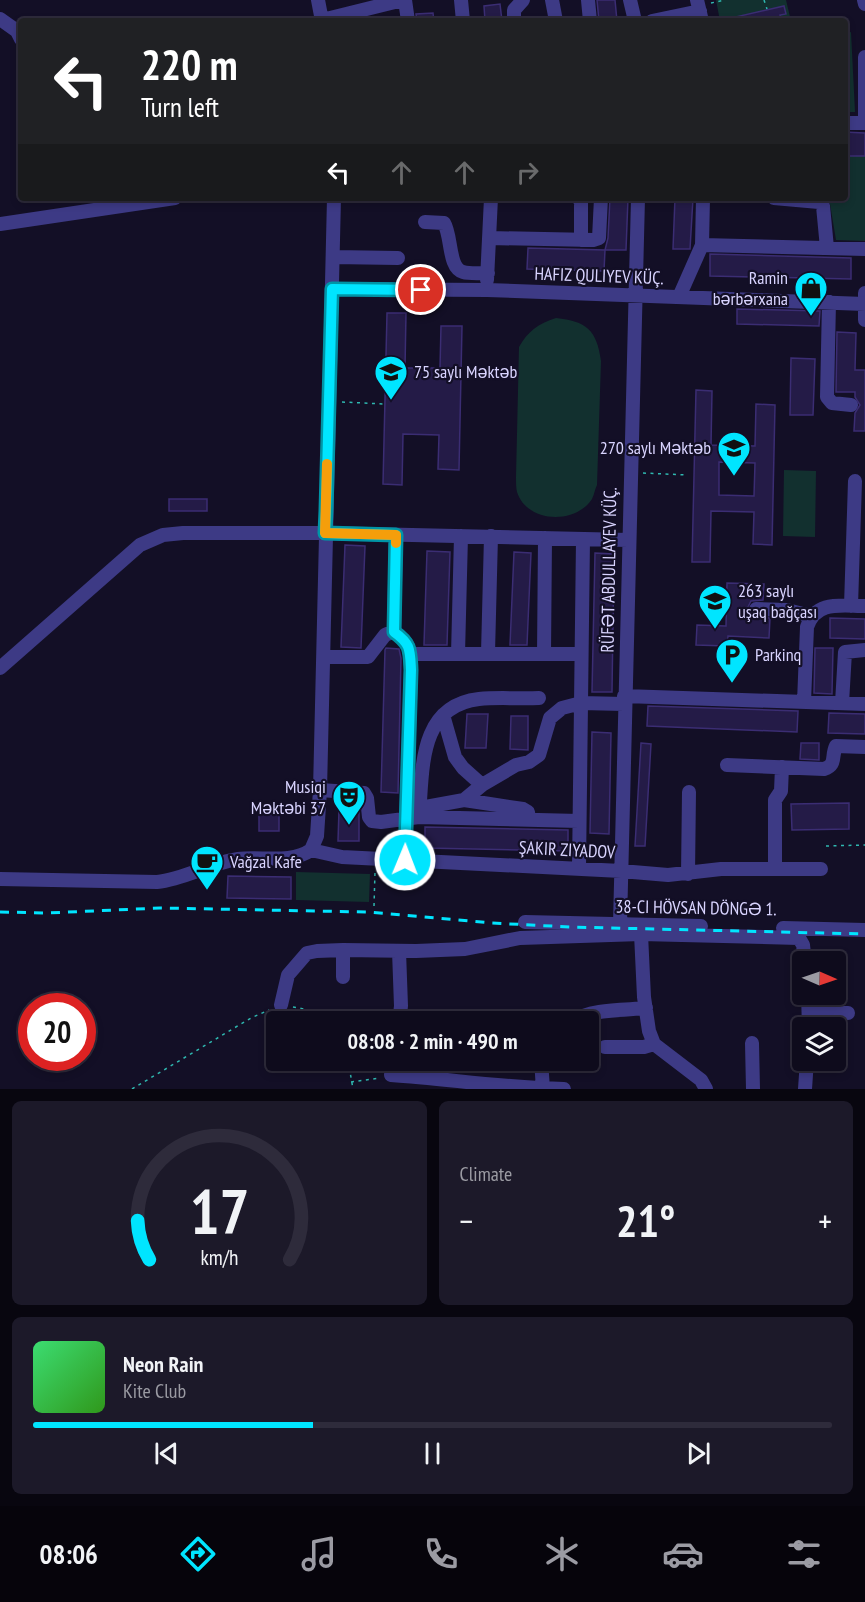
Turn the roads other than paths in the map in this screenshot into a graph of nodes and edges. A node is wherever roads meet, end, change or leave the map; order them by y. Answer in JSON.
{"nodes":[{"id":1,"x":318,"y":0,"type":"edge"},
{"id":2,"x":404,"y":0,"type":"edge"},
{"id":3,"x":461,"y":0,"type":"edge"},
{"id":4,"x":523,"y":0,"type":"edge"},
{"id":5,"x":552,"y":0,"type":"edge"},
{"id":6,"x":588,"y":0,"type":"edge"},
{"id":7,"x":630,"y":0,"type":"edge"},
{"id":8,"x":700,"y":10,"type":"edge"},
{"id":9,"x":322,"y":18,"type":"edge"},
{"id":10,"x":330,"y":18,"type":"edge"},
{"id":11,"x":407,"y":18,"type":"edge"},
{"id":12,"x":463,"y":18,"type":"edge"},
{"id":13,"x":514,"y":18,"type":"edge"},
{"id":14,"x":555,"y":18,"type":"edge"},
{"id":15,"x":590,"y":18,"type":"edge"},
{"id":16,"x":634,"y":18,"type":"edge"},
{"id":17,"x":665,"y":18,"type":"edge"},
{"id":18,"x":0,"y":19,"type":"edge"},
{"id":19,"x":18,"y":33,"type":"edge"},
{"id":20,"x":865,"y":57,"type":"edge"},
{"id":21,"x":865,"y":69,"type":"edge"},
{"id":22,"x":848,"y":123,"type":"edge"},
{"id":23,"x":865,"y":123,"type":"edge"},
{"id":24,"x":136,"y":201,"type":"edge"},
{"id":25,"x":334,"y":201,"type":"edge"},
{"id":26,"x":491,"y":201,"type":"edge"},
{"id":27,"x":580,"y":201,"type":"edge"},
{"id":28,"x":601,"y":201,"type":"edge"},
{"id":29,"x":638,"y":201,"type":"edge"},
{"id":30,"x":703,"y":201,"type":"edge"},
{"id":31,"x":808,"y":201,"type":"edge"},
{"id":32,"x":110,"y":203,"type":"edge"},
{"id":33,"x":425,"y":222,"type":"dead end"},
{"id":34,"x":0,"y":224,"type":"edge"},
{"id":35,"x":489,"y":238,"type":"junction"},
{"id":36,"x":582,"y":240,"type":"junction"},
{"id":37,"x":702,"y":245,"type":"junction"},
{"id":38,"x":827,"y":248,"type":"junction"},
{"id":39,"x":865,"y":249,"type":"edge"},
{"id":40,"x":333,"y":257,"type":"junction"},
{"id":41,"x":398,"y":258,"type":"dead end"},
{"id":42,"x":488,"y":273,"type":"junction"},
{"id":43,"x":332,"y":289,"type":"junction"},
{"id":44,"x":487,"y":290,"type":"junction"},
{"id":45,"x":865,"y":293,"type":"edge"},
{"id":46,"x":634,"y":296,"type":"junction"},
{"id":47,"x":679,"y":297,"type":"junction"},
{"id":48,"x":829,"y":302,"type":"junction"},
{"id":49,"x":865,"y":304,"type":"edge"},
{"id":50,"x":865,"y":320,"type":"edge"},
{"id":51,"x":851,"y":405,"type":"dead end"},
{"id":52,"x":855,"y":481,"type":"dead end"},
{"id":53,"x":325,"y":533,"type":"junction"},
{"id":54,"x":396,"y":535,"type":"junction"},
{"id":55,"x":461,"y":536,"type":"junction"},
{"id":56,"x":491,"y":536,"type":"junction"},
{"id":57,"x":545,"y":538,"type":"junction"},
{"id":58,"x":583,"y":539,"type":"junction"},
{"id":59,"x":628,"y":540,"type":"junction"},
{"id":60,"x":858,"y":606,"type":"edge"},
{"id":61,"x":756,"y":609,"type":"dead end"},
{"id":62,"x":811,"y":616,"type":"junction"},
{"id":63,"x":394,"y":632,"type":"junction"},
{"id":64,"x":865,"y":650,"type":"edge"},
{"id":65,"x":488,"y":653,"type":"junction"},
{"id":66,"x":410,"y":654,"type":"junction"},
{"id":67,"x":459,"y":654,"type":"junction"},
{"id":68,"x":544,"y":654,"type":"junction"},
{"id":69,"x":581,"y":654,"type":"junction"},
{"id":70,"x":325,"y":657,"type":"junction"},
{"id":71,"x":0,"y":668,"type":"edge"},
{"id":72,"x":539,"y":698,"type":"dead end"},
{"id":73,"x":624,"y":700,"type":"junction"},
{"id":74,"x":804,"y":702,"type":"junction"},
{"id":75,"x":581,"y":703,"type":"junction"},
{"id":76,"x":842,"y":703,"type":"junction"},
{"id":77,"x":865,"y":704,"type":"edge"},
{"id":78,"x":443,"y":715,"type":"junction"},
{"id":79,"x":865,"y":747,"type":"edge"},
{"id":80,"x":727,"y":765,"type":"dead end"},
{"id":81,"x":782,"y":767,"type":"junction"},
{"id":82,"x":482,"y":785,"type":"junction"},
{"id":83,"x":320,"y":790,"type":"junction"},
{"id":84,"x":689,"y":792,"type":"dead end"},
{"id":85,"x":464,"y":800,"type":"junction"},
{"id":86,"x":415,"y":815,"type":"junction"},
{"id":87,"x":529,"y":820,"type":"junction"},
{"id":88,"x":579,"y":821,"type":"junction"},
{"id":89,"x":311,"y":850,"type":"junction"},
{"id":90,"x":405,"y":860,"type":"junction"},
{"id":91,"x":579,"y":869,"type":"junction"},
{"id":92,"x":775,"y":869,"type":"junction"},
{"id":93,"x":821,"y":869,"type":"dead end"},
{"id":94,"x":621,"y":871,"type":"junction"},
{"id":95,"x":688,"y":874,"type":"junction"},
{"id":96,"x":0,"y":879,"type":"edge"},
{"id":97,"x":525,"y":922,"type":"dead end"},
{"id":98,"x":620,"y":924,"type":"junction"},
{"id":99,"x":865,"y":930,"type":"edge"},
{"id":100,"x":640,"y":934,"type":"junction"},
{"id":101,"x":343,"y":950,"type":"junction"},
{"id":102,"x":399,"y":951,"type":"junction"},
{"id":103,"x":804,"y":951,"type":"edge"},
{"id":104,"x":343,"y":977,"type":"dead end"},
{"id":105,"x":281,"y":1005,"type":"road end"},
{"id":106,"x":646,"y":1008,"type":"junction"},
{"id":107,"x":399,"y":1011,"type":"edge"},
{"id":108,"x":599,"y":1012,"type":"edge"},
{"id":109,"x":848,"y":1013,"type":"dead end"},
{"id":110,"x":826,"y":1017,"type":"edge"},
{"id":111,"x":752,"y":1043,"type":"dead end"},
{"id":112,"x":654,"y":1044,"type":"junction"},
{"id":113,"x":605,"y":1047,"type":"dead end"},
{"id":114,"x":405,"y":1071,"type":"edge"},
{"id":115,"x":542,"y":1071,"type":"edge"},
{"id":116,"x":806,"y":1071,"type":"edge"},
{"id":117,"x":463,"y":1085,"type":"edge"},
{"id":118,"x":543,"y":1089,"type":"edge"},
{"id":119,"x":564,"y":1089,"type":"edge"},
{"id":120,"x":706,"y":1089,"type":"edge"},
{"id":121,"x":753,"y":1089,"type":"edge"},
{"id":122,"x":805,"y":1089,"type":"edge"}],
"edges":[{"from":1,"to":9,"type":"street"},
{"from":2,"to":10,"type":"street"},
{"from":2,"to":11,"type":"street"},
{"from":3,"to":12,"type":"street"},
{"from":4,"to":13,"type":"street"},
{"from":5,"to":14,"type":"street"},
{"from":6,"to":15,"type":"street"},
{"from":7,"to":16,"type":"street"},
{"from":8,"to":17,"type":"street"},
{"from":18,"to":19,"type":"street"},
{"from":20,"to":21,"type":"street"},
{"from":21,"to":23,"type":"street"},
{"from":22,"to":23,"type":"street"},
{"from":24,"to":32,"type":"street"},
{"from":25,"to":40,"type":"street"},
{"from":26,"to":35,"type":"street"},
{"from":27,"to":36,"type":"street"},
{"from":28,"to":36,"type":"street"},
{"from":29,"to":46,"type":"street","name":"RÜFƏT ABDULLAYEV KÜÇ."},
{"from":30,"to":37,"type":"street"},
{"from":31,"to":38,"type":"street"},
{"from":32,"to":34,"type":"street"},
{"from":33,"to":42,"type":"street"},
{"from":35,"to":36,"type":"street"},
{"from":35,"to":42,"type":"street"},
{"from":37,"to":38,"type":"street"},
{"from":37,"to":47,"type":"street"},
{"from":38,"to":39,"type":"street"},
{"from":40,"to":41,"type":"street"},
{"from":40,"to":43,"type":"street"},
{"from":42,"to":44,"type":"street"},
{"from":43,"to":44,"type":"street","name":"HAFIZ QULIYEV KÜÇ."},
{"from":43,"to":53,"type":"street"},
{"from":44,"to":46,"type":"street","name":"HAFIZ QULIYEV KÜÇ."},
{"from":45,"to":49,"type":"street"},
{"from":46,"to":47,"type":"street","name":"HAFIZ QULIYEV KÜÇ."},
{"from":46,"to":59,"type":"street","name":"RÜFƏT ABDULLAYEV KÜÇ."},
{"from":47,"to":48,"type":"street","name":"HAFIZ QULIYEV KÜÇ."},
{"from":48,"to":49,"type":"street","name":"HAFIZ QULIYEV KÜÇ."},
{"from":48,"to":51,"type":"street"},
{"from":49,"to":50,"type":"street"},
{"from":52,"to":60,"type":"street"},
{"from":53,"to":54,"type":"street"},
{"from":53,"to":70,"type":"street"},
{"from":53,"to":71,"type":"street"},
{"from":54,"to":55,"type":"street"},
{"from":54,"to":63,"type":"street"},
{"from":55,"to":56,"type":"street"},
{"from":55,"to":67,"type":"street"},
{"from":56,"to":57,"type":"street"},
{"from":56,"to":65,"type":"street"},
{"from":57,"to":58,"type":"street"},
{"from":57,"to":68,"type":"street"},
{"from":58,"to":59,"type":"street"},
{"from":58,"to":69,"type":"street"},
{"from":59,"to":73,"type":"street","name":"RÜFƏT ABDULLAYEV KÜÇ."},
{"from":60,"to":62,"type":"street"},
{"from":61,"to":62,"type":"street"},
{"from":62,"to":74,"type":"street"},
{"from":63,"to":66,"type":"street"},
{"from":63,"to":70,"type":"street"},
{"from":64,"to":76,"type":"street"},
{"from":65,"to":67,"type":"street"},
{"from":65,"to":68,"type":"street"},
{"from":66,"to":67,"type":"street"},
{"from":66,"to":86,"type":"street"},
{"from":68,"to":69,"type":"street"},
{"from":69,"to":75,"type":"street"},
{"from":70,"to":83,"type":"street"},
{"from":72,"to":78,"type":"street"},
{"from":73,"to":74,"type":"street"},
{"from":73,"to":75,"type":"street"},
{"from":73,"to":94,"type":"street","name":"RÜFƏT ABDULLAYEV KÜÇ."},
{"from":74,"to":76,"type":"street"},
{"from":75,"to":82,"type":"street"},
{"from":75,"to":88,"type":"street"},
{"from":76,"to":77,"type":"street"},
{"from":78,"to":82,"type":"street"},
{"from":78,"to":86,"type":"street"},
{"from":79,"to":81,"type":"street"},
{"from":80,"to":81,"type":"street"},
{"from":81,"to":92,"type":"street"},
{"from":82,"to":85,"type":"street"},
{"from":83,"to":86,"type":"street"},
{"from":83,"to":89,"type":"street"},
{"from":84,"to":95,"type":"street"},
{"from":85,"to":86,"type":"street"},
{"from":85,"to":87,"type":"street"},
{"from":86,"to":87,"type":"street"},
{"from":86,"to":90,"type":"street"},
{"from":87,"to":88,"type":"street"},
{"from":88,"to":91,"type":"street"},
{"from":89,"to":90,"type":"street","name":"ŞAKIR ZIYADOV"},
{"from":89,"to":96,"type":"street"},
{"from":90,"to":91,"type":"street","name":"ŞAKIR ZIYADOV"},
{"from":91,"to":94,"type":"street","name":"ŞAKIR ZIYADOV"},
{"from":92,"to":93,"type":"street","name":"ŞAKIR ZIYADOV"},
{"from":92,"to":95,"type":"street","name":"ŞAKIR ZIYADOV"},
{"from":94,"to":95,"type":"street","name":"ŞAKIR ZIYADOV"},
{"from":94,"to":98,"type":"street","name":"RÜFƏT ABDULLAYEV KÜÇ."},
{"from":97,"to":98,"type":"street","name":"38-CI HÖVSAN DÖNGƏ 1."},
{"from":98,"to":99,"type":"street","name":"38-CI HÖVSAN DÖNGƏ 1."},
{"from":100,"to":102,"type":"street"},
{"from":100,"to":103,"type":"street"},
{"from":100,"to":106,"type":"street"},
{"from":101,"to":102,"type":"street"},
{"from":101,"to":104,"type":"street"},
{"from":101,"to":105,"type":"street"},
{"from":102,"to":107,"type":"street"},
{"from":106,"to":108,"type":"street"},
{"from":106,"to":112,"type":"street"},
{"from":109,"to":110,"type":"street"},
{"from":111,"to":121,"type":"street"},
{"from":112,"to":113,"type":"street"},
{"from":112,"to":120,"type":"street"},
{"from":114,"to":117,"type":"street"},
{"from":115,"to":118,"type":"street"},
{"from":116,"to":122,"type":"street"},
{"from":117,"to":118,"type":"street"},
{"from":118,"to":119,"type":"street"}]}
